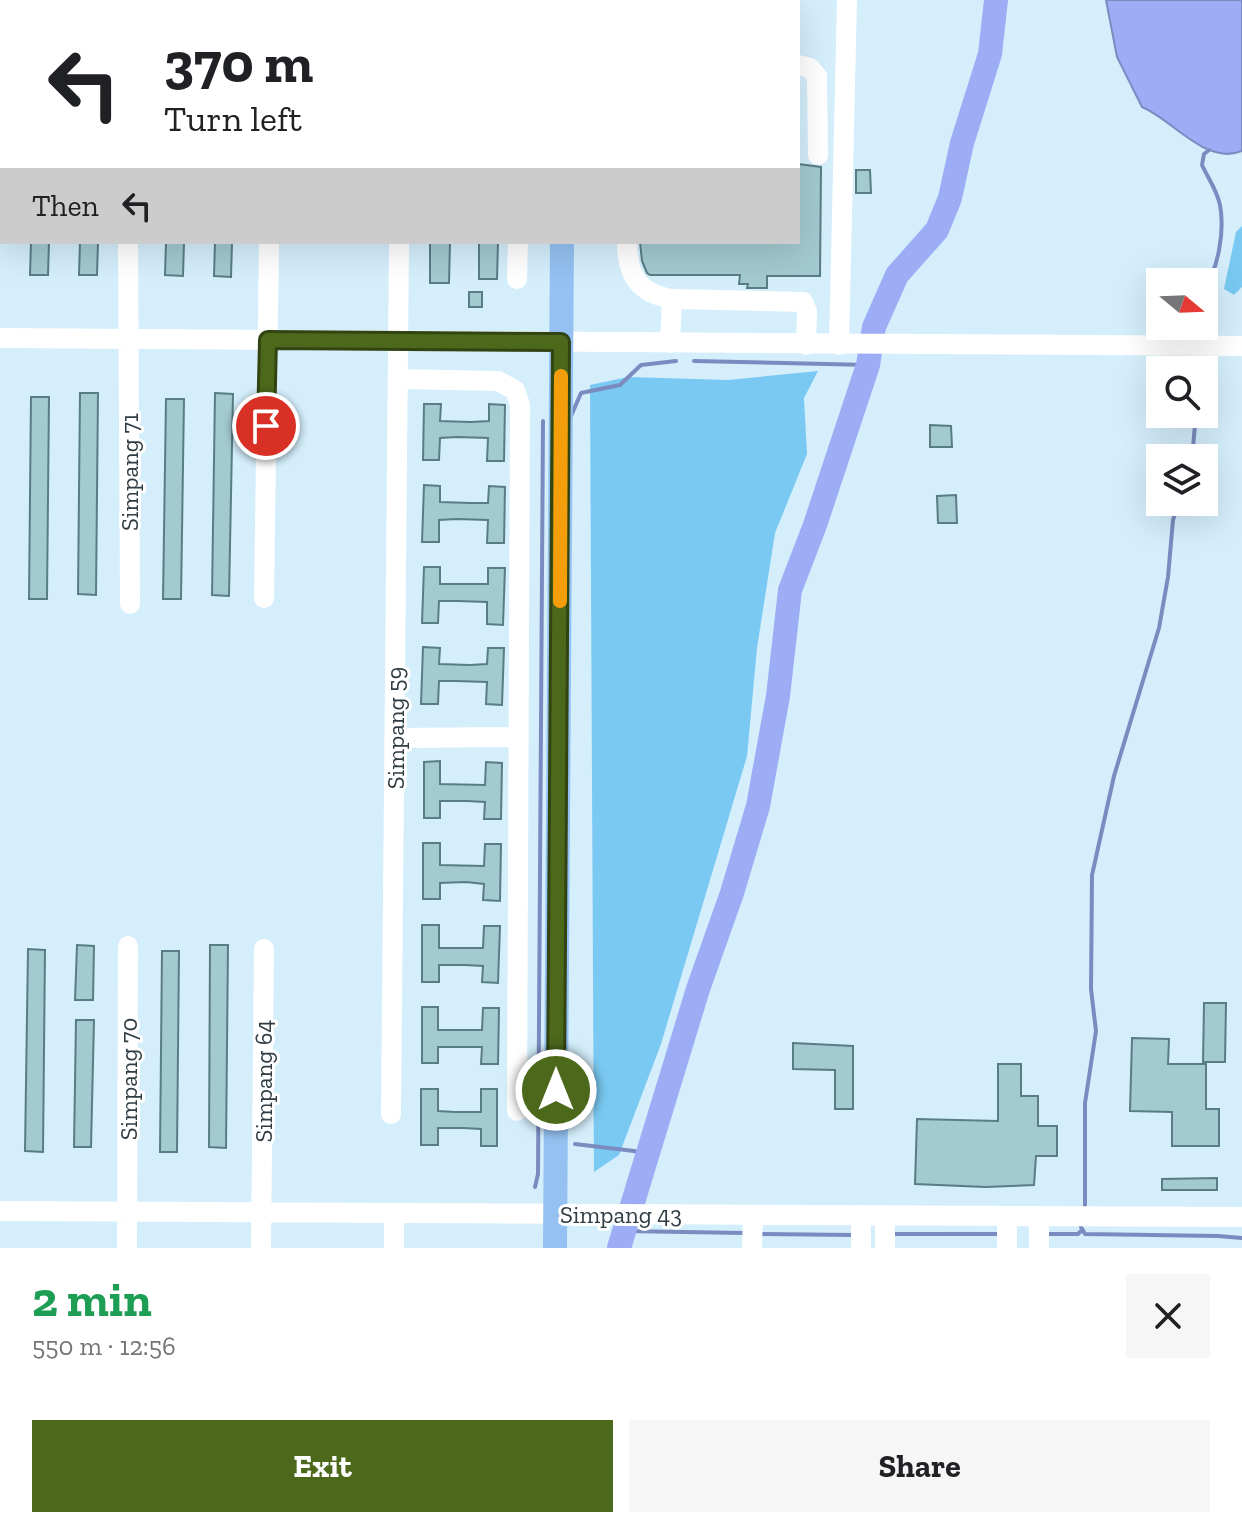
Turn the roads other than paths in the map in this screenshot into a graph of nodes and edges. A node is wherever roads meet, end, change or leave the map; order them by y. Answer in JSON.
{"nodes":[{"id":1,"x":847,"y":0,"type":"edge"},
{"id":2,"x":800,"y":66,"type":"edge"},
{"id":3,"x":844,"y":155,"type":"junction"},
{"id":4,"x":808,"y":156,"type":"edge"},
{"id":5,"x":128,"y":244,"type":"edge"},
{"id":6,"x":269,"y":244,"type":"edge"},
{"id":7,"x":399,"y":244,"type":"edge"},
{"id":8,"x":518,"y":244,"type":"edge"},
{"id":9,"x":562,"y":244,"type":"edge"},
{"id":10,"x":627,"y":244,"type":"edge"},
{"id":11,"x":517,"y":279,"type":"dead end"},
{"id":12,"x":672,"y":299,"type":"junction"},
{"id":13,"x":0,"y":338,"type":"edge"},
{"id":14,"x":129,"y":339,"type":"junction"},
{"id":15,"x":268,"y":340,"type":"junction"},
{"id":16,"x":398,"y":341,"type":"junction"},
{"id":17,"x":561,"y":342,"type":"junction"},
{"id":18,"x":670,"y":343,"type":"junction"},
{"id":19,"x":806,"y":345,"type":"junction"},
{"id":20,"x":848,"y":345,"type":"junction"},
{"id":21,"x":1242,"y":346,"type":"edge"},
{"id":22,"x":398,"y":379,"type":"junction"},
{"id":23,"x":264,"y":598,"type":"dead end"},
{"id":24,"x":130,"y":604,"type":"dead end"},
{"id":25,"x":519,"y":737,"type":"junction"},
{"id":26,"x":395,"y":738,"type":"junction"},
{"id":27,"x":128,"y":946,"type":"dead end"},
{"id":28,"x":264,"y":949,"type":"dead end"},
{"id":29,"x":517,"y":1111,"type":"dead end"},
{"id":30,"x":391,"y":1114,"type":"dead end"},
{"id":31,"x":0,"y":1211,"type":"edge"},
{"id":32,"x":127,"y":1212,"type":"junction"},
{"id":33,"x":262,"y":1213,"type":"junction"},
{"id":34,"x":394,"y":1213,"type":"junction"},
{"id":35,"x":555,"y":1214,"type":"junction"},
{"id":36,"x":753,"y":1215,"type":"junction"},
{"id":37,"x":861,"y":1215,"type":"junction"},
{"id":38,"x":885,"y":1215,"type":"junction"},
{"id":39,"x":1007,"y":1216,"type":"junction"},
{"id":40,"x":1039,"y":1216,"type":"junction"},
{"id":41,"x":1242,"y":1217,"type":"edge"},
{"id":42,"x":127,"y":1248,"type":"edge"},
{"id":43,"x":261,"y":1248,"type":"edge"},
{"id":44,"x":394,"y":1248,"type":"edge"},
{"id":45,"x":555,"y":1248,"type":"edge"},
{"id":46,"x":752,"y":1248,"type":"edge"},
{"id":47,"x":861,"y":1248,"type":"edge"},
{"id":48,"x":885,"y":1248,"type":"edge"},
{"id":49,"x":1007,"y":1248,"type":"edge"},
{"id":50,"x":1039,"y":1248,"type":"edge"}],
"edges":[{"from":1,"to":3,"type":"street"},
{"from":2,"to":4,"type":"street"},
{"from":3,"to":4,"type":"street"},
{"from":3,"to":20,"type":"street"},
{"from":5,"to":14,"type":"street"},
{"from":6,"to":15,"type":"street"},
{"from":7,"to":16,"type":"street","name":"Simpang 59"},
{"from":8,"to":11,"type":"street"},
{"from":9,"to":17,"type":"main road"},
{"from":10,"to":12,"type":"street"},
{"from":12,"to":18,"type":"street"},
{"from":12,"to":19,"type":"street"},
{"from":13,"to":14,"type":"street"},
{"from":14,"to":15,"type":"street"},
{"from":14,"to":24,"type":"street","name":"Simpang 71"},
{"from":15,"to":16,"type":"street"},
{"from":15,"to":23,"type":"street"},
{"from":16,"to":17,"type":"street"},
{"from":16,"to":22,"type":"street","name":"Simpang 59"},
{"from":17,"to":18,"type":"street"},
{"from":17,"to":35,"type":"main road"},
{"from":18,"to":19,"type":"street"},
{"from":19,"to":20,"type":"street"},
{"from":20,"to":21,"type":"street"},
{"from":22,"to":25,"type":"street"},
{"from":22,"to":26,"type":"street","name":"Simpang 59"},
{"from":25,"to":26,"type":"street"},
{"from":25,"to":29,"type":"street"},
{"from":26,"to":30,"type":"street","name":"Simpang 59"},
{"from":27,"to":32,"type":"street","name":"Simpang 70"},
{"from":28,"to":33,"type":"street","name":"Simpang 64"},
{"from":31,"to":32,"type":"street","name":"Simpang 43"},
{"from":32,"to":33,"type":"street","name":"Simpang 43"},
{"from":32,"to":42,"type":"street"},
{"from":33,"to":34,"type":"street","name":"Simpang 43"},
{"from":33,"to":43,"type":"street","name":"Simpang 64"},
{"from":34,"to":35,"type":"street","name":"Simpang 43"},
{"from":34,"to":44,"type":"street"},
{"from":35,"to":36,"type":"street","name":"Simpang 43"},
{"from":35,"to":45,"type":"main road"},
{"from":36,"to":37,"type":"street","name":"Simpang 43"},
{"from":36,"to":46,"type":"street"},
{"from":37,"to":38,"type":"street","name":"Simpang 43"},
{"from":37,"to":47,"type":"street"},
{"from":38,"to":39,"type":"street","name":"Simpang 43"},
{"from":38,"to":48,"type":"street"},
{"from":39,"to":40,"type":"street","name":"Simpang 43"},
{"from":39,"to":49,"type":"street"},
{"from":40,"to":41,"type":"street","name":"Simpang 43"},
{"from":40,"to":50,"type":"street"}]}
